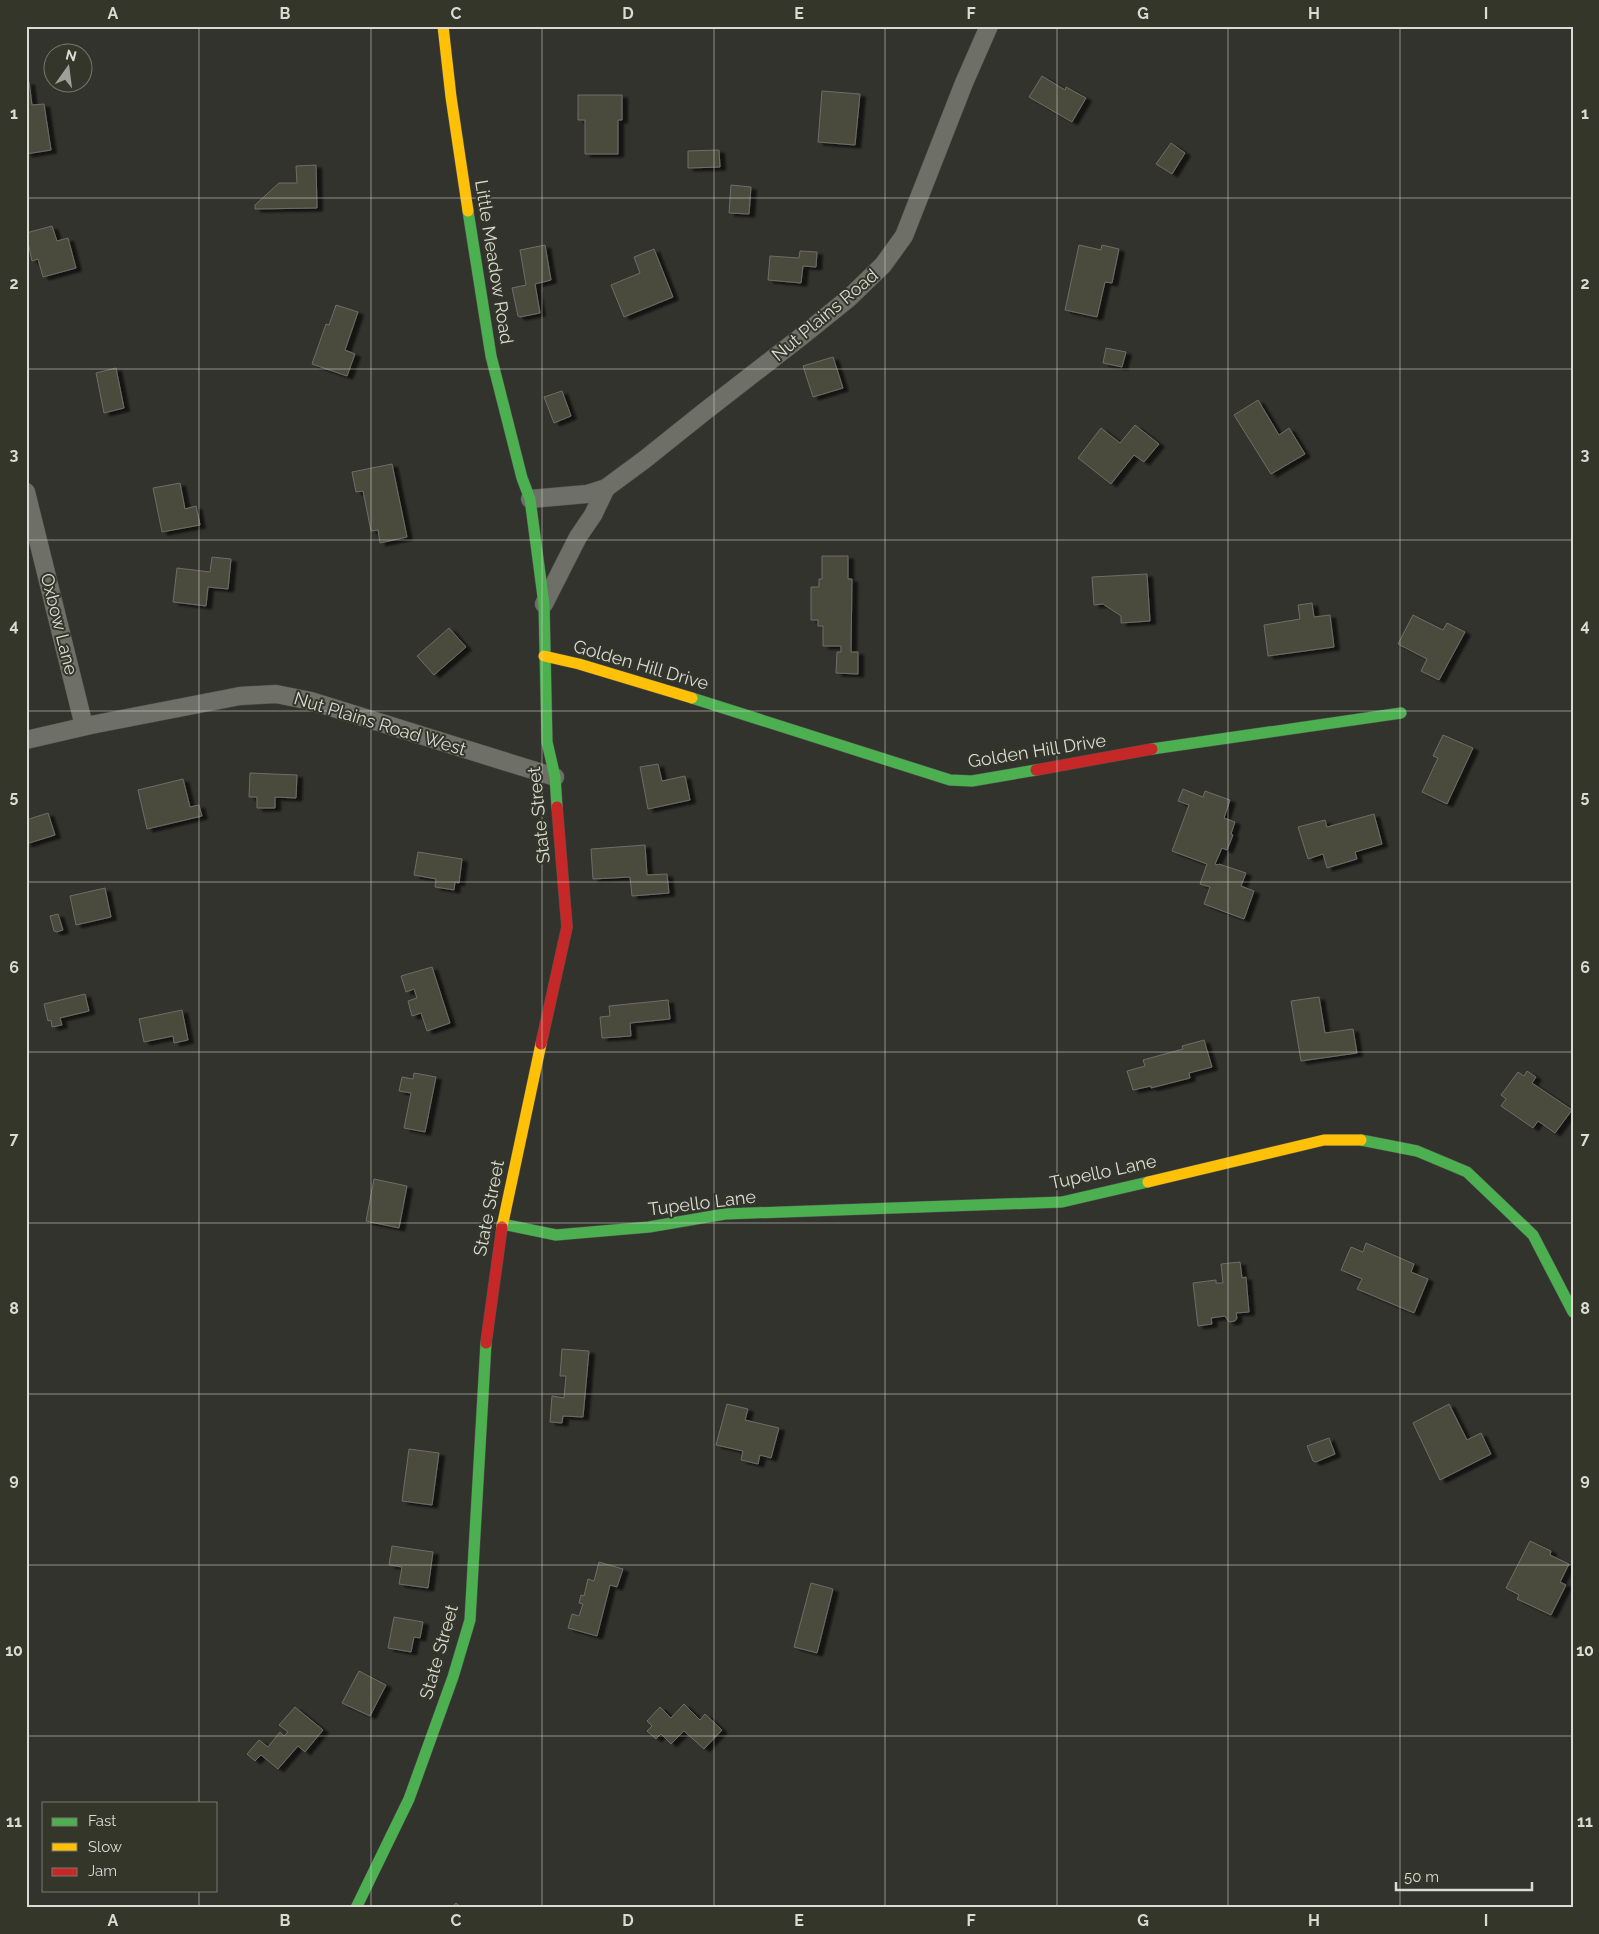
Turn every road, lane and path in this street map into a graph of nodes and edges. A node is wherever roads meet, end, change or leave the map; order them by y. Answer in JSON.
{"nodes":[{"id":1,"x":443,"y":26,"type":"edge"},
{"id":2,"x":989,"y":26,"type":"edge"},
{"id":3,"x":606,"y":488,"type":"junction"},
{"id":4,"x":26,"y":492,"type":"edge"},
{"id":5,"x":530,"y":499,"type":"junction"},
{"id":6,"x":544,"y":604,"type":"junction"},
{"id":7,"x":544,"y":656,"type":"junction"},
{"id":8,"x":1401,"y":713,"type":"dead end"},
{"id":9,"x":84,"y":726,"type":"junction"},
{"id":10,"x":26,"y":740,"type":"edge"},
{"id":11,"x":555,"y":777,"type":"junction"},
{"id":12,"x":502,"y":1224,"type":"junction"},
{"id":13,"x":1573,"y":1312,"type":"edge"},
{"id":14,"x":356,"y":1908,"type":"edge"}],
"edges":[{"from":1,"to":5,"type":"street","name":"Little Meadow Road"},
{"from":2,"to":3,"type":"street","name":"Nut Plains Road"},
{"from":3,"to":5,"type":"street","name":"Nut Plains Road"},
{"from":3,"to":6,"type":"street","name":"Nut Plains Road"},
{"from":4,"to":9,"type":"street","name":"Oxbow Lane"},
{"from":5,"to":6,"type":"street","name":"State Street"},
{"from":6,"to":7,"type":"street","name":"State Street"},
{"from":7,"to":8,"type":"street","name":"Golden Hill Drive"},
{"from":7,"to":11,"type":"street","name":"State Street"},
{"from":9,"to":10,"type":"street","name":"Nut Plains Road West"},
{"from":9,"to":11,"type":"street","name":"Nut Plains Road West"},
{"from":11,"to":12,"type":"street","name":"State Street"},
{"from":12,"to":13,"type":"street","name":"Tupello Lane"},
{"from":12,"to":14,"type":"street","name":"State Street"}]}
